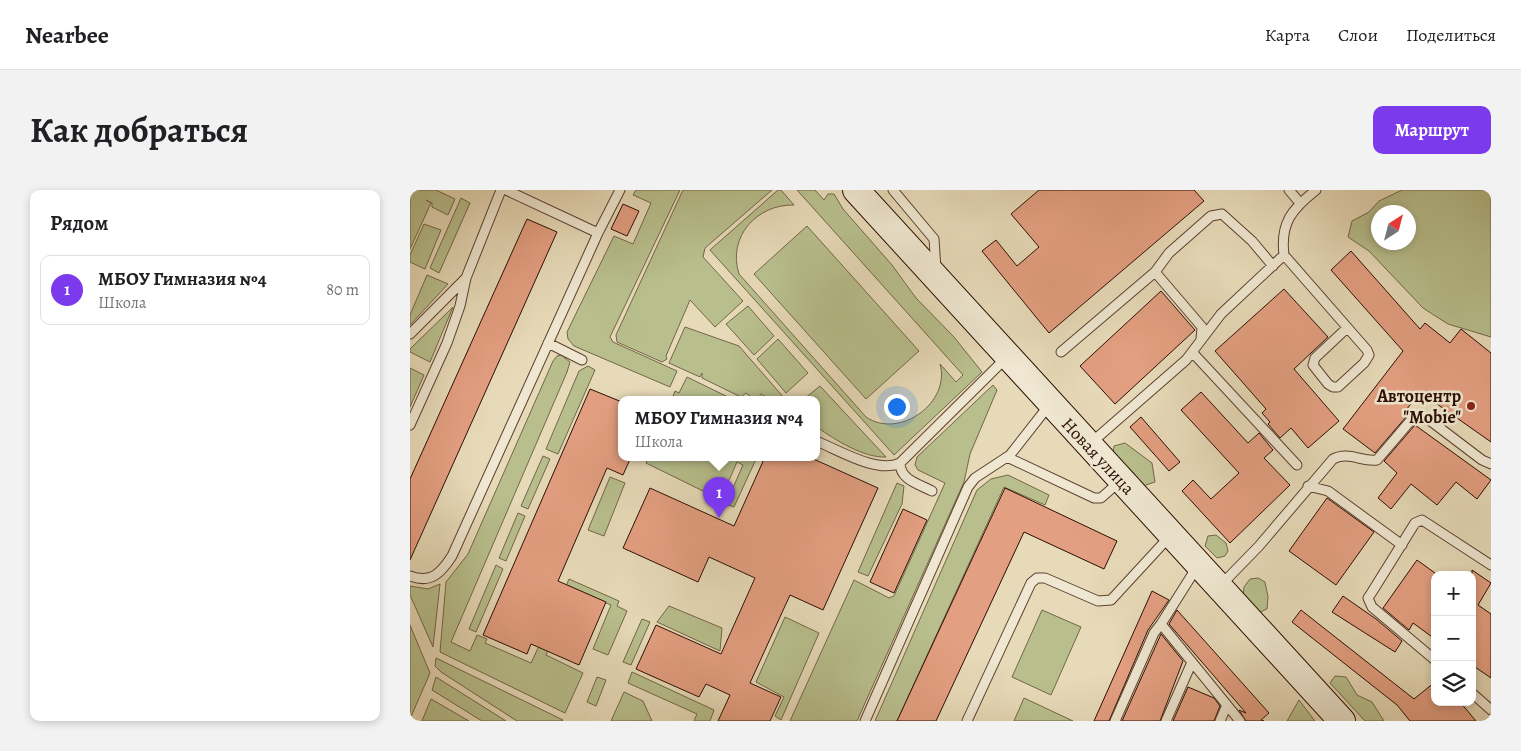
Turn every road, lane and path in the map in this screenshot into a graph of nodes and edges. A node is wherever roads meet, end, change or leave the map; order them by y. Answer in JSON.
{"nodes":[{"id":1,"x":501,"y":190,"type":"edge"},
{"id":2,"x":506,"y":190,"type":"edge"},
{"id":3,"x":620,"y":190,"type":"edge"},
{"id":4,"x":856,"y":190,"type":"edge"},
{"id":5,"x":893,"y":190,"type":"edge"},
{"id":6,"x":1290,"y":190,"type":"edge"},
{"id":7,"x":1316,"y":190,"type":"edge"},
{"id":8,"x":1300,"y":203,"type":"junction"},
{"id":9,"x":598,"y":233,"type":"junction"},
{"id":10,"x":1284,"y":255,"type":"junction"},
{"id":11,"x":1273,"y":266,"type":"junction"},
{"id":12,"x":1155,"y":272,"type":"junction"},
{"id":13,"x":466,"y":278,"type":"junction"},
{"id":14,"x":935,"y":278,"type":"junction"},
{"id":15,"x":1347,"y":328,"type":"junction"},
{"id":16,"x":410,"y":334,"type":"edge"},
{"id":17,"x":1200,"y":342,"type":"junction"},
{"id":18,"x":548,"y":343,"type":"junction"},
{"id":19,"x":1061,"y":352,"type":"dead end"},
{"id":20,"x":1192,"y":352,"type":"junction"},
{"id":21,"x":1007,"y":357,"type":"junction"},
{"id":22,"x":582,"y":360,"type":"dead end"},
{"id":23,"x":1050,"y":404,"type":"junction"},
{"id":24,"x":410,"y":425,"type":"edge"},
{"id":25,"x":820,"y":443,"type":"edge"},
{"id":26,"x":1089,"y":445,"type":"junction"},
{"id":27,"x":1006,"y":458,"type":"junction"},
{"id":28,"x":900,"y":463,"type":"junction"},
{"id":29,"x":1491,"y":464,"type":"edge"},
{"id":30,"x":1296,"y":465,"type":"dead end"},
{"id":31,"x":1121,"y":480,"type":"junction"},
{"id":32,"x":1308,"y":486,"type":"junction"},
{"id":33,"x":932,"y":491,"type":"dead end"},
{"id":34,"x":1170,"y":535,"type":"junction"},
{"id":35,"x":1402,"y":545,"type":"junction"},
{"id":36,"x":1198,"y":564,"type":"junction"},
{"id":37,"x":1491,"y":565,"type":"edge"},
{"id":38,"x":410,"y":576,"type":"edge"},
{"id":39,"x":1219,"y":587,"type":"junction"},
{"id":40,"x":1161,"y":624,"type":"junction"},
{"id":41,"x":1431,"y":656,"type":"edge"},
{"id":42,"x":1192,"y":662,"type":"junction"},
{"id":43,"x":1476,"y":697,"type":"edge"},
{"id":44,"x":1227,"y":705,"type":"junction"},
{"id":45,"x":1491,"y":710,"type":"edge"},
{"id":46,"x":865,"y":721,"type":"edge"},
{"id":47,"x":967,"y":721,"type":"edge"},
{"id":48,"x":1115,"y":721,"type":"edge"},
{"id":49,"x":1166,"y":721,"type":"edge"},
{"id":50,"x":1220,"y":721,"type":"edge"},
{"id":51,"x":1240,"y":721,"type":"edge"},
{"id":52,"x":1342,"y":721,"type":"edge"}],
"edges":[{"from":1,"to":13,"type":"lane"},
{"from":2,"to":9,"type":"lane"},
{"from":3,"to":9,"type":"lane"},
{"from":4,"to":14,"type":"street","name":"Новая улица"},
{"from":5,"to":14,"type":"lane"},
{"from":6,"to":8,"type":"lane"},
{"from":7,"to":8,"type":"lane"},
{"from":8,"to":10,"type":"lane"},
{"from":9,"to":18,"type":"lane"},
{"from":10,"to":11,"type":"lane"},
{"from":10,"to":15,"type":"lane"},
{"from":11,"to":12,"type":"lane"},
{"from":11,"to":17,"type":"lane"},
{"from":12,"to":17,"type":"lane"},
{"from":12,"to":19,"type":"lane"},
{"from":13,"to":16,"type":"lane"},
{"from":13,"to":24,"type":"lane"},
{"from":14,"to":21,"type":"street","name":"Новая улица"},
{"from":15,"to":15,"type":"lane"},
{"from":17,"to":20,"type":"lane"},
{"from":18,"to":22,"type":"lane"},
{"from":18,"to":38,"type":"lane"},
{"from":20,"to":26,"type":"lane"},
{"from":20,"to":30,"type":"lane"},
{"from":21,"to":23,"type":"street","name":"Новая улица"},
{"from":21,"to":28,"type":"lane"},
{"from":23,"to":26,"type":"street","name":"Новая улица"},
{"from":23,"to":27,"type":"lane"},
{"from":25,"to":28,"type":"lane"},
{"from":26,"to":31,"type":"street","name":"Новая улица"},
{"from":27,"to":31,"type":"lane"},
{"from":27,"to":46,"type":"lane"},
{"from":28,"to":33,"type":"lane"},
{"from":29,"to":32,"type":"lane"},
{"from":31,"to":34,"type":"street","name":"Новая улица"},
{"from":32,"to":35,"type":"lane"},
{"from":32,"to":39,"type":"lane"},
{"from":34,"to":36,"type":"street","name":"Новая улица"},
{"from":34,"to":47,"type":"lane"},
{"from":35,"to":37,"type":"lane"},
{"from":35,"to":41,"type":"lane"},
{"from":36,"to":39,"type":"street","name":"Новая улица"},
{"from":36,"to":40,"type":"lane"},
{"from":39,"to":52,"type":"street","name":"Новая улица"},
{"from":40,"to":42,"type":"lane"},
{"from":40,"to":48,"type":"lane"},
{"from":42,"to":44,"type":"lane"},
{"from":42,"to":49,"type":"lane"},
{"from":43,"to":45,"type":"lane"},
{"from":44,"to":50,"type":"lane"},
{"from":44,"to":51,"type":"lane"}]}
